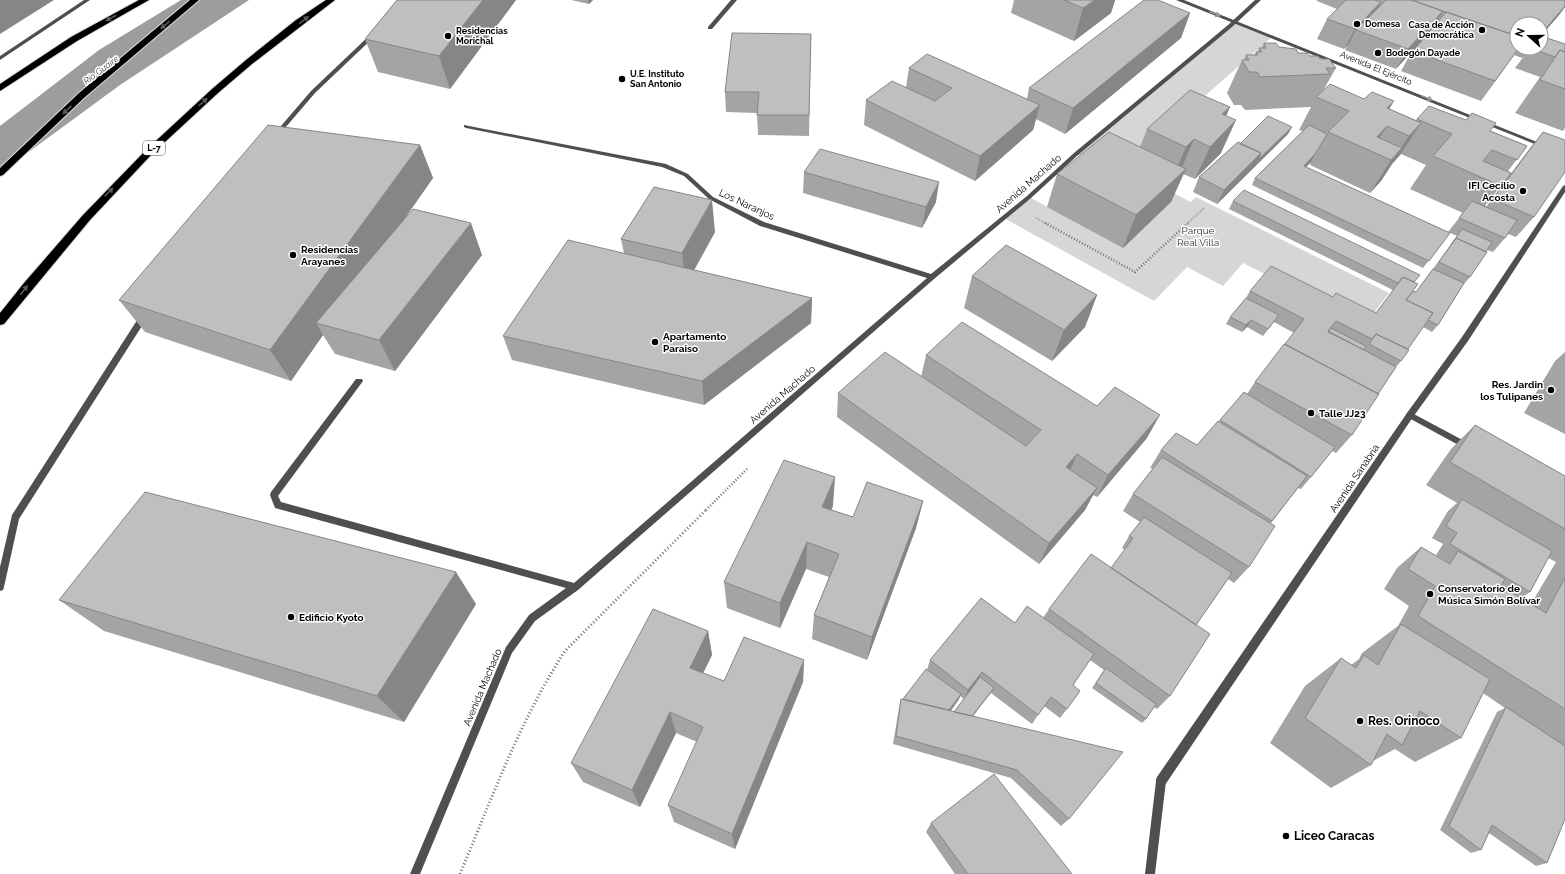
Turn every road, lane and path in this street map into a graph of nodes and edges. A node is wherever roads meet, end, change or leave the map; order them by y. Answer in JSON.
{"nodes":[{"id":1,"x":87,"y":0,"type":"edge"},
{"id":2,"x":145,"y":0,"type":"edge"},
{"id":3,"x":195,"y":0,"type":"edge"},
{"id":4,"x":331,"y":0,"type":"edge"},
{"id":5,"x":734,"y":0,"type":"edge"},
{"id":6,"x":1179,"y":0,"type":"edge"},
{"id":7,"x":1258,"y":0,"type":"edge"},
{"id":8,"x":1235,"y":21,"type":"junction"},
{"id":9,"x":710,"y":28,"type":"dead end"},
{"id":10,"x":376,"y":32,"type":"edge"},
{"id":11,"x":0,"y":58,"type":"edge"},
{"id":12,"x":0,"y":88,"type":"edge"},
{"id":13,"x":466,"y":126,"type":"dead end"},
{"id":14,"x":272,"y":140,"type":"edge"},
{"id":15,"x":1550,"y":148,"type":"edge"},
{"id":16,"x":0,"y":173,"type":"edge"},
{"id":17,"x":1565,"y":187,"type":"edge"},
{"id":18,"x":1016,"y":207,"type":"junction"},
{"id":19,"x":1204,"y":208,"type":"dead end"},
{"id":20,"x":932,"y":277,"type":"junction"},
{"id":21,"x":148,"y":309,"type":"edge"},
{"id":22,"x":0,"y":320,"type":"edge"},
{"id":23,"x":359,"y":381,"type":"dead end"},
{"id":24,"x":1410,"y":415,"type":"junction"},
{"id":25,"x":1474,"y":450,"type":"edge"},
{"id":26,"x":754,"y":462,"type":"dead end"},
{"id":27,"x":0,"y":587,"type":"edge"},
{"id":28,"x":575,"y":587,"type":"junction"},
{"id":29,"x":415,"y":874,"type":"edge"},
{"id":30,"x":460,"y":874,"type":"edge"},
{"id":31,"x":1150,"y":874,"type":"edge"}],
"edges":[{"from":1,"to":11,"type":"street"},
{"from":2,"to":12,"type":"highway","one_way":true},
{"from":3,"to":16,"type":"highway","one_way":true},
{"from":22,"to":4,"type":"highway","number":"L-7","one_way":true},
{"from":5,"to":9,"type":"street"},
{"from":6,"to":8,"type":"street","name":"Avenida El Ejército","one_way":true},
{"from":7,"to":8,"type":"street","name":"Avenida Machado"},
{"from":8,"to":15,"type":"street","name":"Avenida El Ejército","one_way":true},
{"from":8,"to":18,"type":"street","name":"Avenida Machado"},
{"from":10,"to":14,"type":"street"},
{"from":13,"to":20,"type":"street","name":"Los Naranjos"},
{"from":17,"to":24,"type":"street","name":"Avenida Sanabria"},
{"from":18,"to":19,"type":"path"},
{"from":18,"to":20,"type":"street","name":"Avenida Machado"},
{"from":20,"to":28,"type":"street","name":"Avenida Machado"},
{"from":21,"to":27,"type":"street"},
{"from":23,"to":28,"type":"street"},
{"from":24,"to":25,"type":"street"},
{"from":24,"to":31,"type":"street","name":"Avenida Sanabria"},
{"from":26,"to":30,"type":"path"},
{"from":28,"to":29,"type":"street","name":"Avenida Machado"}]}
